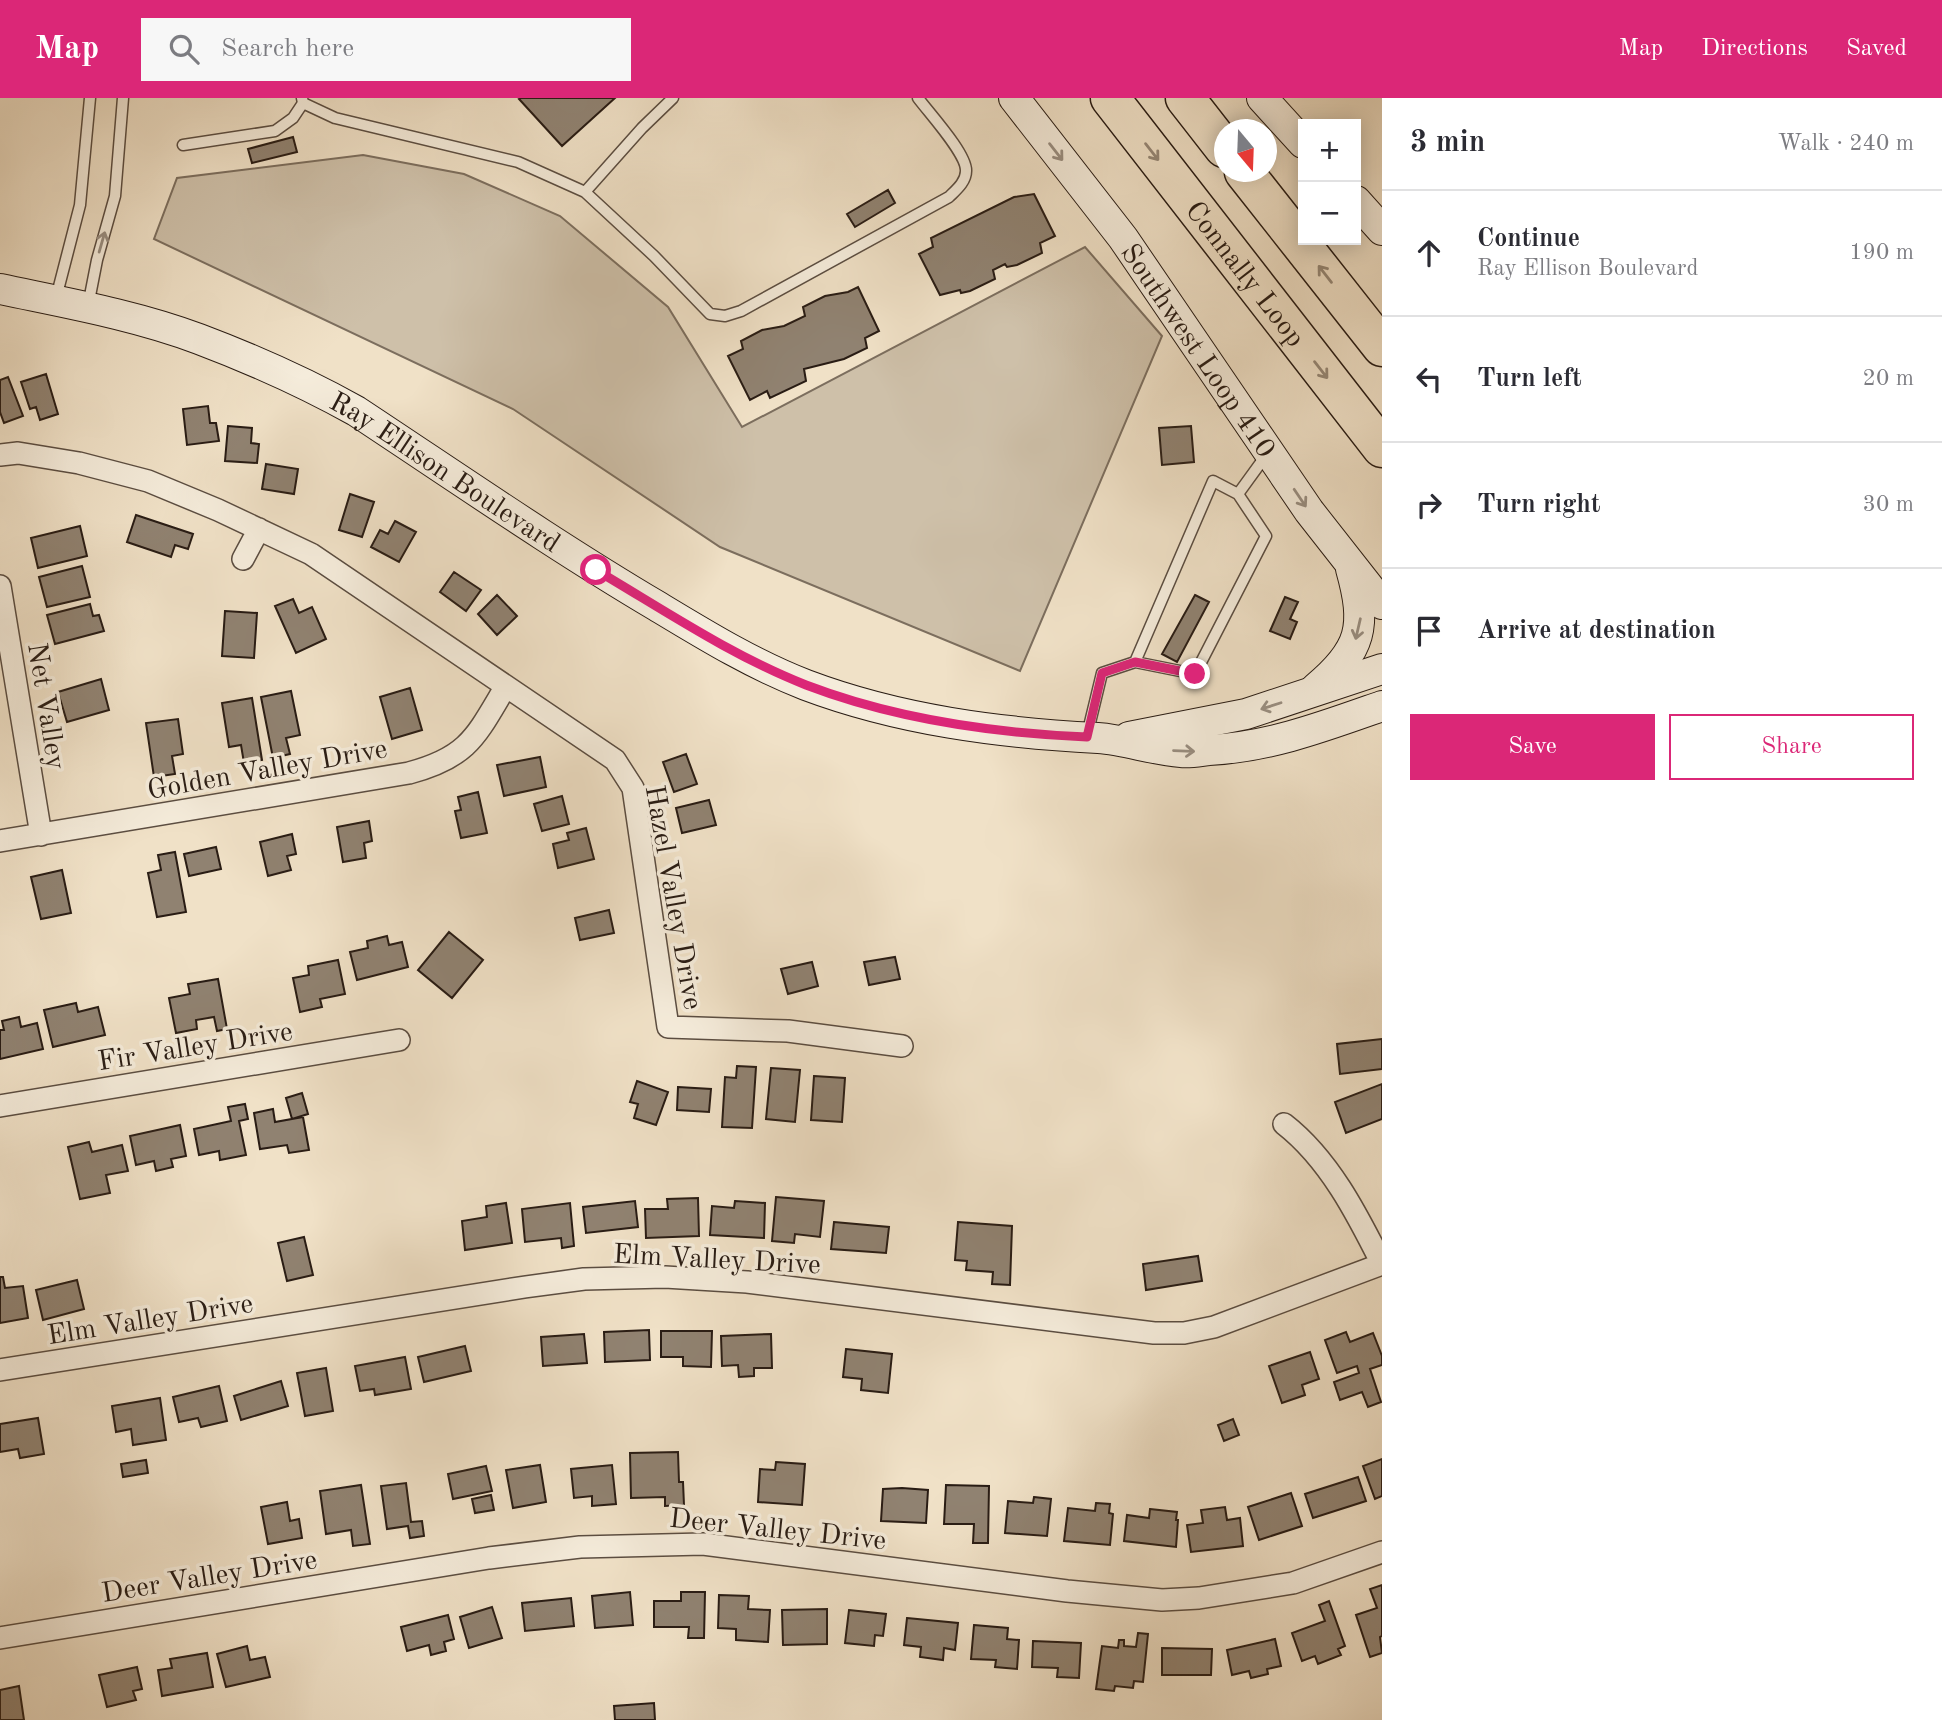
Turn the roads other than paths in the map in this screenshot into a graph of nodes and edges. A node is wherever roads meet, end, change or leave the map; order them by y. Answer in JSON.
{"nodes":[{"id":1,"x":90,"y":98,"type":"edge"},
{"id":2,"x":124,"y":98,"type":"edge"},
{"id":3,"x":673,"y":98,"type":"edge"},
{"id":4,"x":918,"y":98,"type":"edge"},
{"id":5,"x":1014,"y":98,"type":"edge"},
{"id":6,"x":1110,"y":98,"type":"edge"},
{"id":7,"x":1185,"y":98,"type":"edge"},
{"id":8,"x":1209,"y":98,"type":"edge"},
{"id":9,"x":1262,"y":98,"type":"edge"},
{"id":10,"x":303,"y":100,"type":"edge"},
{"id":11,"x":1223,"y":119,"type":"edge"},
{"id":12,"x":1214,"y":135,"type":"edge"},
{"id":13,"x":1298,"y":138,"type":"edge"},
{"id":14,"x":183,"y":145,"type":"dead end"},
{"id":15,"x":1255,"y":182,"type":"edge"},
{"id":16,"x":585,"y":192,"type":"junction"},
{"id":17,"x":0,"y":289,"type":"edge"},
{"id":18,"x":55,"y":300,"type":"junction"},
{"id":19,"x":87,"y":309,"type":"junction"},
{"id":20,"x":1382,"y":347,"type":"edge"},
{"id":21,"x":1382,"y":448,"type":"edge"},
{"id":22,"x":1268,"y":451,"type":"junction"},
{"id":23,"x":0,"y":455,"type":"edge"},
{"id":24,"x":1238,"y":494,"type":"junction"},
{"id":25,"x":259,"y":529,"type":"junction"},
{"id":26,"x":243,"y":559,"type":"dead end"},
{"id":27,"x":1349,"y":562,"type":"junction"},
{"id":28,"x":0,"y":586,"type":"edge"},
{"id":29,"x":1382,"y":604,"type":"edge"},
{"id":30,"x":1135,"y":662,"type":"junction"},
{"id":31,"x":1382,"y":669,"type":"edge"},
{"id":32,"x":506,"y":686,"type":"junction"},
{"id":33,"x":1308,"y":695,"type":"junction"},
{"id":34,"x":1382,"y":706,"type":"edge"},
{"id":35,"x":1087,"y":737,"type":"junction"},
{"id":36,"x":1117,"y":739,"type":"junction"},
{"id":37,"x":41,"y":835,"type":"junction"},
{"id":38,"x":0,"y":841,"type":"edge"},
{"id":39,"x":399,"y":1040,"type":"dead end"},
{"id":40,"x":902,"y":1046,"type":"dead end"},
{"id":41,"x":0,"y":1106,"type":"edge"},
{"id":42,"x":1284,"y":1124,"type":"dead end"},
{"id":43,"x":1382,"y":1264,"type":"edge"},
{"id":44,"x":0,"y":1370,"type":"edge"},
{"id":45,"x":1382,"y":1552,"type":"edge"},
{"id":46,"x":0,"y":1638,"type":"edge"}],
"edges":[{"from":1,"to":18,"type":"lane"},
{"from":19,"to":2,"type":"lane","one_way":true},
{"from":3,"to":16,"type":"lane"},
{"from":4,"to":16,"type":"lane"},
{"from":5,"to":22,"type":"main road","name":"Southwest Loop 410","one_way":true},
{"from":6,"to":21,"type":"highway","name":"Connally Loop","one_way":true},
{"from":7,"to":12,"type":"highway"},
{"from":8,"to":11,"type":"highway"},
{"from":9,"to":13,"type":"main road"},
{"from":10,"to":14,"type":"lane"},
{"from":10,"to":16,"type":"lane"},
{"from":20,"to":15,"type":"highway","one_way":true},
{"from":17,"to":18,"type":"main road","name":"Ray Ellison Boulevard"},
{"from":18,"to":19,"type":"main road","name":"Ray Ellison Boulevard"},
{"from":19,"to":35,"type":"main road","name":"Ray Ellison Boulevard"},
{"from":22,"to":24,"type":"lane"},
{"from":22,"to":27,"type":"main road","name":"Southwest Loop 410","one_way":true},
{"from":23,"to":25,"type":"street","name":"Hazel Valley Drive"},
{"from":24,"to":30,"type":"lane"},
{"from":24,"to":30,"type":"lane"},
{"from":25,"to":26,"type":"street"},
{"from":25,"to":32,"type":"street","name":"Hazel Valley Drive"},
{"from":27,"to":29,"type":"main road","name":"Southwest Loop 410"},
{"from":27,"to":33,"type":"main road","one_way":true},
{"from":28,"to":37,"type":"street","name":"Net Valley"},
{"from":30,"to":35,"type":"lane"},
{"from":31,"to":33,"type":"main road","name":"Ray Ellison Boulevard"},
{"from":32,"to":37,"type":"street","name":"Golden Valley Drive"},
{"from":32,"to":40,"type":"street","name":"Hazel Valley Drive"},
{"from":33,"to":36,"type":"main road","name":"Ray Ellison Boulevard","one_way":true},
{"from":36,"to":34,"type":"main road","name":"Ray Ellison Boulevard","one_way":true},
{"from":35,"to":36,"type":"main road","name":"Ray Ellison Boulevard"},
{"from":37,"to":38,"type":"street","name":"Golden Valley Drive"},
{"from":39,"to":41,"type":"street","name":"Fir Valley Drive"},
{"from":42,"to":43,"type":"street"},
{"from":43,"to":44,"type":"street","name":"Elm Valley Drive"},
{"from":45,"to":46,"type":"street","name":"Deer Valley Drive"}]}
